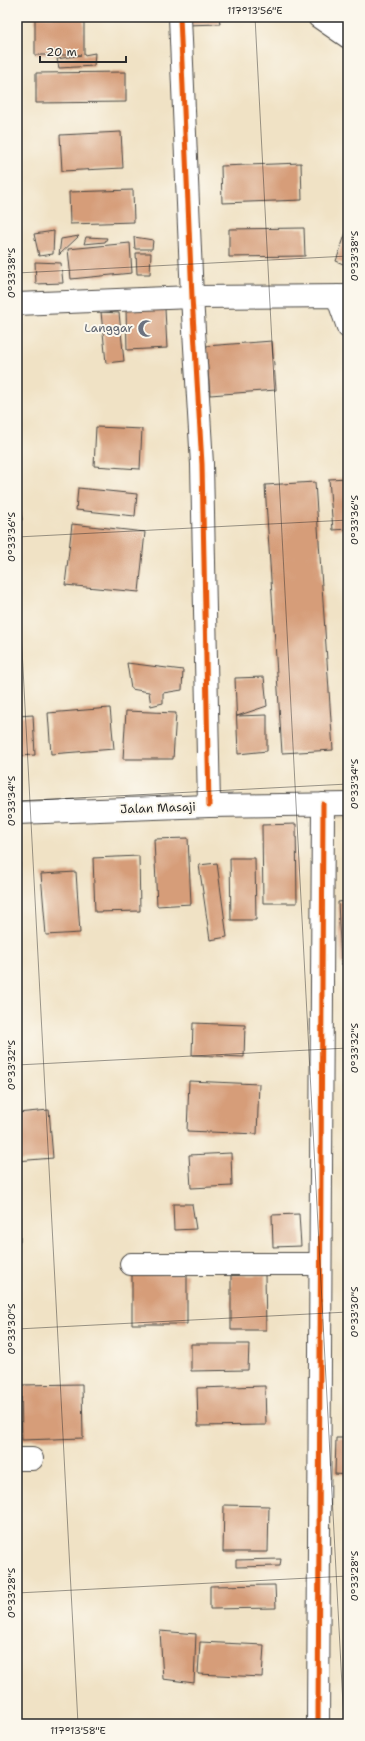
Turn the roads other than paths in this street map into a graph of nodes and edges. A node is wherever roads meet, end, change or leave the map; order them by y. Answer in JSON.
{"nodes":[{"id":1,"x":180,"y":17,"type":"edge"},
{"id":2,"x":319,"y":17,"type":"edge"},
{"id":3,"x":348,"y":37,"type":"edge"},
{"id":4,"x":343,"y":296,"type":"edge"},
{"id":5,"x":192,"y":297,"type":"junction"},
{"id":6,"x":17,"y":304,"type":"edge"},
{"id":7,"x":348,"y":328,"type":"edge"},
{"id":8,"x":323,"y":804,"type":"junction"},
{"id":9,"x":348,"y":804,"type":"edge"},
{"id":10,"x":209,"y":806,"type":"junction"},
{"id":11,"x":17,"y":813,"type":"edge"},
{"id":12,"x":131,"y":1264,"type":"dead end"},
{"id":13,"x":320,"y":1264,"type":"junction"},
{"id":14,"x":318,"y":1724,"type":"edge"}],
"edges":[{"from":1,"to":5,"type":"street"},
{"from":2,"to":3,"type":"street"},
{"from":4,"to":5,"type":"street"},
{"from":4,"to":7,"type":"street"},
{"from":5,"to":6,"type":"street"},
{"from":5,"to":10,"type":"street"},
{"from":8,"to":9,"type":"street","name":"Jalan Masaji"},
{"from":8,"to":10,"type":"street","name":"Jalan Masaji"},
{"from":8,"to":13,"type":"street"},
{"from":10,"to":11,"type":"street","name":"Jalan Masaji"},
{"from":12,"to":13,"type":"street"},
{"from":13,"to":14,"type":"street"}]}
